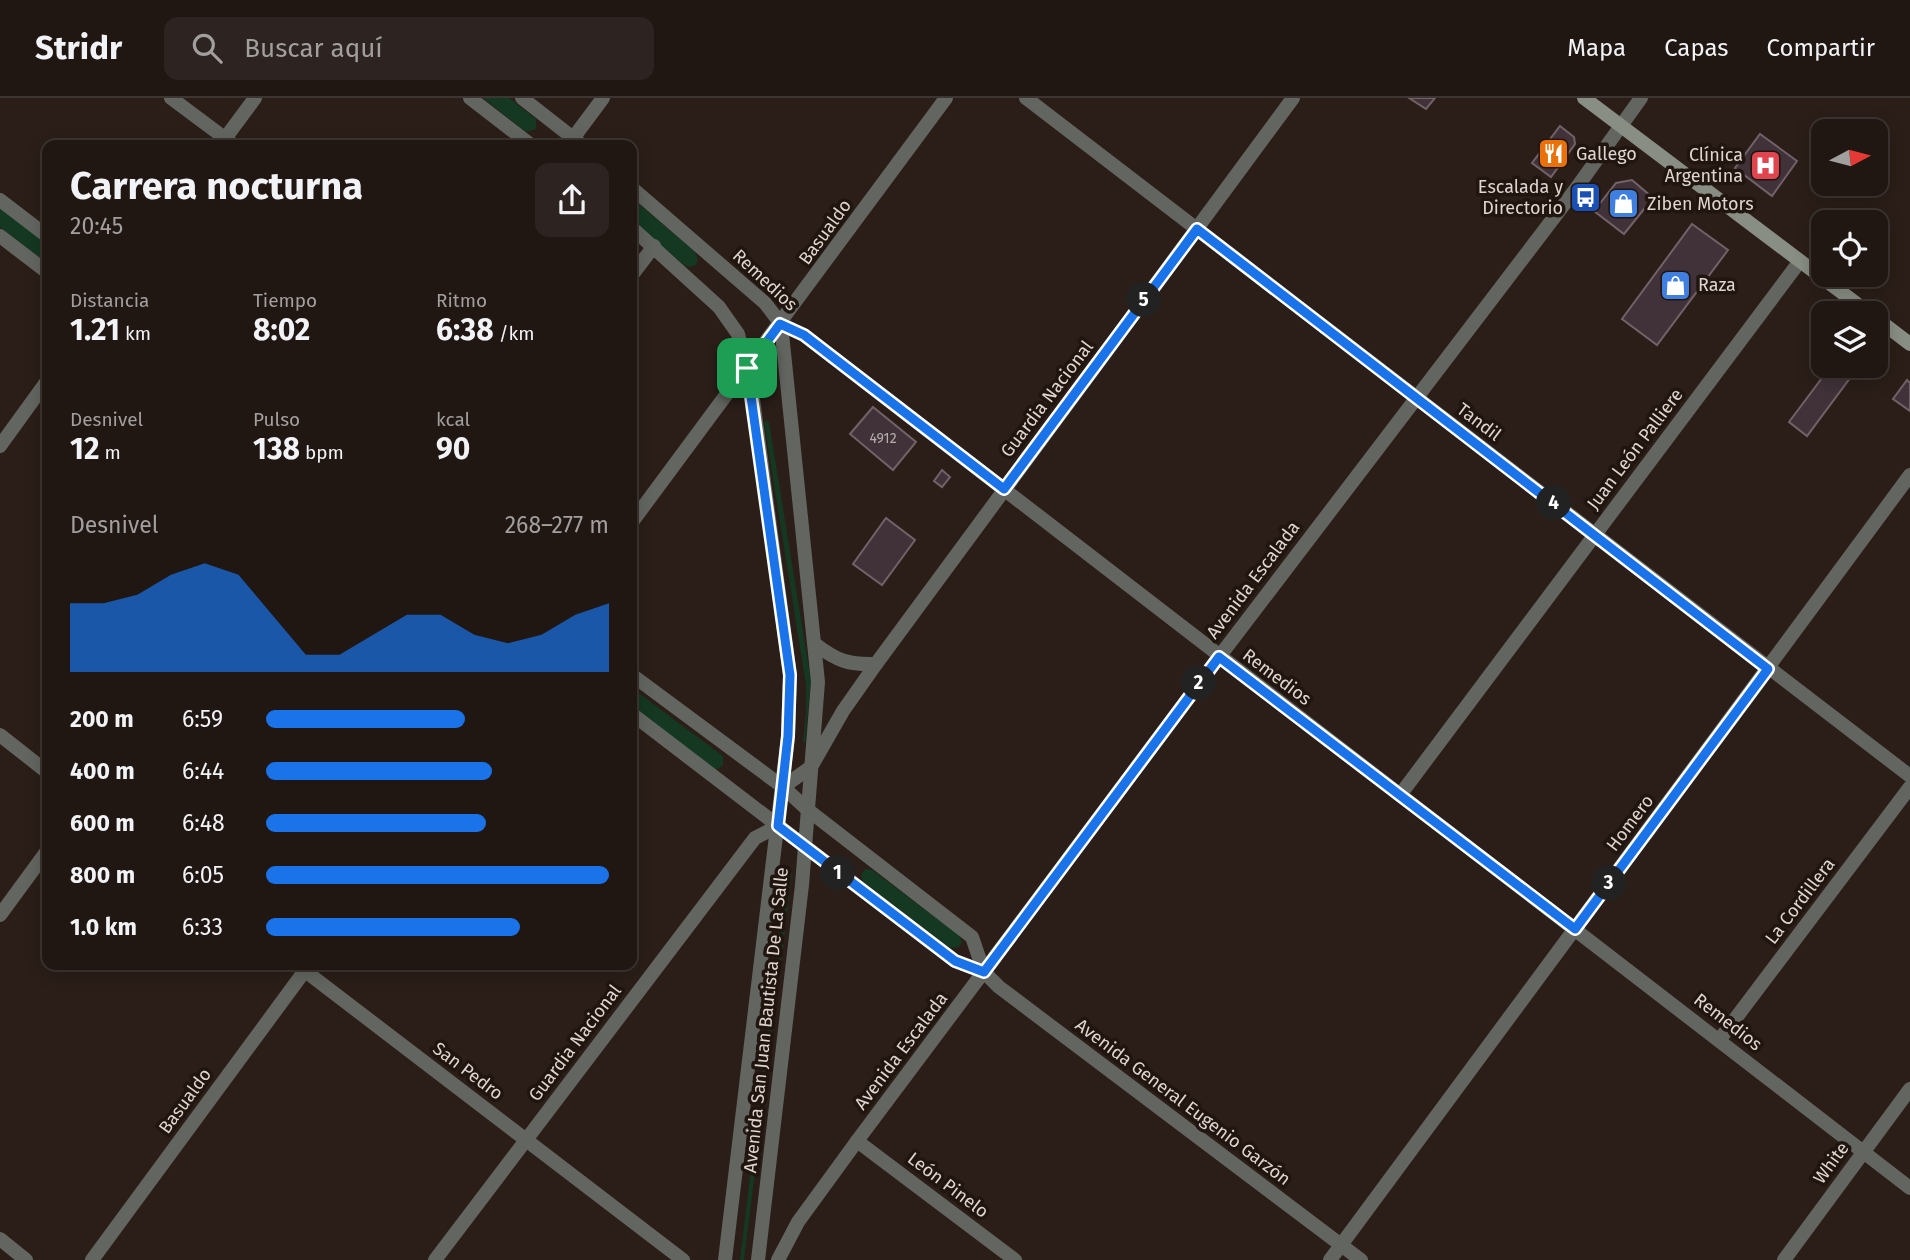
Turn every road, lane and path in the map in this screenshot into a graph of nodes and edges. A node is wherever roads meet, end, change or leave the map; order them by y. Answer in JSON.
{"nodes":[{"id":1,"x":171,"y":98,"type":"edge"},
{"id":2,"x":255,"y":98,"type":"edge"},
{"id":3,"x":470,"y":98,"type":"edge"},
{"id":4,"x":522,"y":98,"type":"edge"},
{"id":5,"x":603,"y":98,"type":"edge"},
{"id":6,"x":946,"y":98,"type":"edge"},
{"id":7,"x":1026,"y":98,"type":"edge"},
{"id":8,"x":1293,"y":98,"type":"edge"},
{"id":9,"x":1584,"y":98,"type":"edge"},
{"id":10,"x":1641,"y":98,"type":"edge"},
{"id":11,"x":1621,"y":126,"type":"junction"},
{"id":12,"x":223,"y":140,"type":"edge"},
{"id":13,"x":229,"y":140,"type":"edge"},
{"id":14,"x":525,"y":140,"type":"edge"},
{"id":15,"x":571,"y":140,"type":"edge"},
{"id":16,"x":577,"y":140,"type":"edge"},
{"id":17,"x":637,"y":192,"type":"edge"},
{"id":18,"x":0,"y":200,"type":"edge"},
{"id":19,"x":1197,"y":229,"type":"junction"},
{"id":20,"x":42,"y":232,"type":"edge"},
{"id":21,"x":637,"y":232,"type":"edge"},
{"id":22,"x":0,"y":236,"type":"edge"},
{"id":23,"x":654,"y":246,"type":"junction"},
{"id":24,"x":1800,"y":261,"type":"junction"},
{"id":25,"x":42,"y":268,"type":"edge"},
{"id":26,"x":637,"y":268,"type":"edge"},
{"id":27,"x":1853,"y":301,"type":"edge"},
{"id":28,"x":780,"y":324,"type":"junction"},
{"id":29,"x":1888,"y":327,"type":"edge"},
{"id":30,"x":1910,"y":344,"type":"edge"},
{"id":31,"x":747,"y":368,"type":"junction"},
{"id":32,"x":42,"y":389,"type":"edge"},
{"id":33,"x":1415,"y":398,"type":"junction"},
{"id":34,"x":0,"y":446,"type":"edge"},
{"id":35,"x":1910,"y":475,"type":"edge"},
{"id":36,"x":1004,"y":489,"type":"junction"},
{"id":37,"x":637,"y":509,"type":"edge"},
{"id":38,"x":1595,"y":534,"type":"junction"},
{"id":39,"x":815,"y":644,"type":"junction"},
{"id":40,"x":1219,"y":657,"type":"junction"},
{"id":41,"x":876,"y":664,"type":"junction"},
{"id":42,"x":1768,"y":669,"type":"junction"},
{"id":43,"x":637,"y":679,"type":"edge"},
{"id":44,"x":637,"y":718,"type":"edge"},
{"id":45,"x":0,"y":735,"type":"edge"},
{"id":46,"x":811,"y":767,"type":"junction"},
{"id":47,"x":42,"y":768,"type":"edge"},
{"id":48,"x":1910,"y":776,"type":"edge"},
{"id":49,"x":783,"y":787,"type":"junction"},
{"id":50,"x":1910,"y":787,"type":"edge"},
{"id":51,"x":1400,"y":795,"type":"junction"},
{"id":52,"x":808,"y":810,"type":"junction"},
{"id":53,"x":778,"y":826,"type":"junction"},
{"id":54,"x":804,"y":847,"type":"junction"},
{"id":55,"x":42,"y":858,"type":"edge"},
{"id":56,"x":0,"y":915,"type":"edge"},
{"id":57,"x":1575,"y":929,"type":"junction"},
{"id":58,"x":302,"y":970,"type":"edge"},
{"id":59,"x":308,"y":970,"type":"edge"},
{"id":60,"x":984,"y":972,"type":"junction"},
{"id":61,"x":1720,"y":1039,"type":"junction"},
{"id":62,"x":1910,"y":1089,"type":"edge"},
{"id":63,"x":526,"y":1140,"type":"junction"},
{"id":64,"x":856,"y":1141,"type":"junction"},
{"id":65,"x":1864,"y":1152,"type":"junction"},
{"id":66,"x":1910,"y":1188,"type":"edge"},
{"id":67,"x":0,"y":1239,"type":"edge"},
{"id":68,"x":1341,"y":1245,"type":"junction"},
{"id":69,"x":26,"y":1260,"type":"edge"},
{"id":70,"x":92,"y":1260,"type":"edge"},
{"id":71,"x":435,"y":1260,"type":"edge"},
{"id":72,"x":683,"y":1260,"type":"edge"},
{"id":73,"x":725,"y":1260,"type":"edge"},
{"id":74,"x":758,"y":1260,"type":"edge"},
{"id":75,"x":778,"y":1260,"type":"edge"},
{"id":76,"x":1016,"y":1260,"type":"edge"},
{"id":77,"x":1330,"y":1260,"type":"edge"},
{"id":78,"x":1361,"y":1260,"type":"edge"},
{"id":79,"x":1784,"y":1260,"type":"edge"}],
"edges":[{"from":1,"to":12,"type":"street"},
{"from":2,"to":13,"type":"street"},
{"from":3,"to":14,"type":"street"},
{"from":4,"to":15,"type":"street"},
{"from":5,"to":16,"type":"street"},
{"from":6,"to":28,"type":"street","name":"Basualdo"},
{"from":7,"to":19,"type":"street","name":"Tandil"},
{"from":8,"to":19,"type":"street","name":"Guardia Nacional"},
{"from":9,"to":11,"type":"main road"},
{"from":10,"to":11,"type":"street","name":"Avenida Escalada"},
{"from":11,"to":24,"type":"main road"},
{"from":11,"to":33,"type":"street","name":"Avenida Escalada"},
{"from":17,"to":28,"type":"street","name":"Remedios"},
{"from":18,"to":20,"type":"street"},
{"from":19,"to":33,"type":"street","name":"Tandil"},
{"from":19,"to":36,"type":"street","name":"Guardia Nacional"},
{"from":21,"to":23,"type":"street"},
{"from":22,"to":25,"type":"street"},
{"from":23,"to":26,"type":"street"},
{"from":23,"to":31,"type":"street"},
{"from":24,"to":27,"type":"main road"},
{"from":24,"to":38,"type":"street","name":"Juan León Palliere"},
{"from":28,"to":31,"type":"street","name":"Basualdo"},
{"from":28,"to":36,"type":"street","name":"Remedios"},
{"from":28,"to":39,"type":"street","name":"Avenida San Juan Bautista De La Salle"},
{"from":29,"to":30,"type":"main road"},
{"from":31,"to":37,"type":"street","name":"Basualdo"},
{"from":31,"to":49,"type":"street","name":"Avenida San Juan Bautista De La Salle"},
{"from":32,"to":34,"type":"street"},
{"from":33,"to":38,"type":"street","name":"Tandil"},
{"from":33,"to":40,"type":"street","name":"Avenida Escalada"},
{"from":35,"to":42,"type":"street","name":"Homero"},
{"from":36,"to":40,"type":"street","name":"Remedios"},
{"from":36,"to":41,"type":"street","name":"Guardia Nacional"},
{"from":38,"to":42,"type":"street","name":"Tandil"},
{"from":38,"to":51,"type":"street","name":"Juan León Palliere"},
{"from":39,"to":41,"type":"street"},
{"from":39,"to":46,"type":"street","name":"Avenida San Juan Bautista De La Salle"},
{"from":40,"to":51,"type":"street","name":"Remedios"},
{"from":40,"to":60,"type":"street","name":"Avenida Escalada"},
{"from":41,"to":46,"type":"street","name":"Guardia Nacional"},
{"from":42,"to":48,"type":"street","name":"Tandil"},
{"from":42,"to":57,"type":"street","name":"Homero"},
{"from":43,"to":49,"type":"street","name":"Avenida General Eugenio Garzón"},
{"from":44,"to":53,"type":"street","name":"Avenida General Eugenio Garzón"},
{"from":45,"to":47,"type":"street"},
{"from":46,"to":49,"type":"street","name":"Guardia Nacional"},
{"from":46,"to":52,"type":"street","name":"Avenida San Juan Bautista De La Salle"},
{"from":49,"to":52,"type":"street","name":"Avenida General Eugenio Garzón"},
{"from":49,"to":53,"type":"street","name":"Avenida San Juan Bautista De La Salle"},
{"from":50,"to":61,"type":"street","name":"La Cordillera"},
{"from":51,"to":57,"type":"street","name":"Remedios"},
{"from":52,"to":54,"type":"street","name":"Avenida San Juan Bautista De La Salle"},
{"from":52,"to":60,"type":"street","name":"Avenida General Eugenio Garzón"},
{"from":53,"to":54,"type":"street","name":"Avenida General Eugenio Garzón"},
{"from":53,"to":63,"type":"street","name":"Guardia Nacional"},
{"from":53,"to":73,"type":"street","name":"Avenida San Juan Bautista De La Salle"},
{"from":54,"to":60,"type":"street","name":"Avenida General Eugenio Garzón"},
{"from":54,"to":74,"type":"street","name":"Avenida San Juan Bautista De La Salle"},
{"from":55,"to":56,"type":"street"},
{"from":57,"to":61,"type":"street","name":"Remedios"},
{"from":57,"to":68,"type":"street","name":"Homero"},
{"from":58,"to":70,"type":"street","name":"Basualdo"},
{"from":59,"to":63,"type":"street","name":"San Pedro"},
{"from":60,"to":64,"type":"street","name":"Avenida Escalada"},
{"from":60,"to":68,"type":"street","name":"Avenida General Eugenio Garzón"},
{"from":61,"to":65,"type":"street","name":"Remedios"},
{"from":62,"to":65,"type":"street","name":"White"},
{"from":63,"to":71,"type":"street","name":"Guardia Nacional"},
{"from":63,"to":72,"type":"street","name":"San Pedro"},
{"from":64,"to":75,"type":"street","name":"Avenida Escalada"},
{"from":64,"to":76,"type":"street","name":"León Pinelo"},
{"from":65,"to":66,"type":"street","name":"Remedios"},
{"from":65,"to":79,"type":"street","name":"White"},
{"from":67,"to":69,"type":"street"},
{"from":68,"to":77,"type":"street","name":"Homero"},
{"from":68,"to":78,"type":"street","name":"Avenida General Eugenio Garzón"}]}
